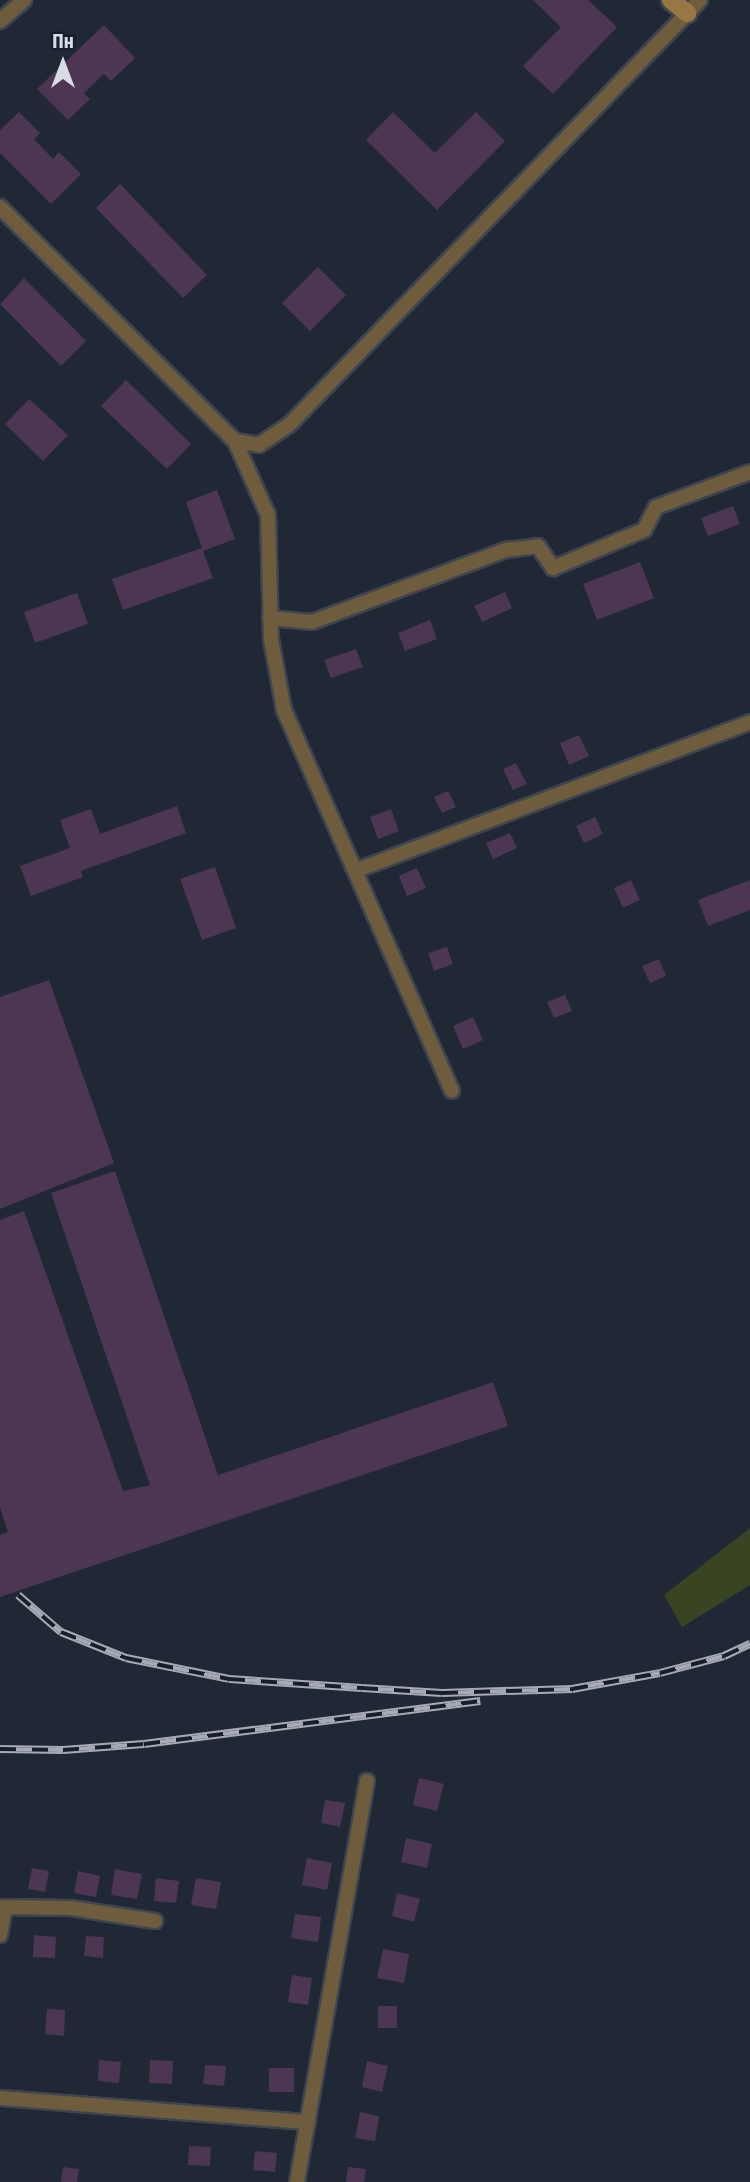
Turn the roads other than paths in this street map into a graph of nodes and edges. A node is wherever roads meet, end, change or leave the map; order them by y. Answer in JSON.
{"nodes":[{"id":1,"x":24,"y":0,"type":"edge"},
{"id":2,"x":671,"y":0,"type":"edge"},
{"id":3,"x":700,"y":0,"type":"edge"},
{"id":4,"x":687,"y":13,"type":"junction"},
{"id":5,"x":0,"y":21,"type":"edge"},
{"id":6,"x":0,"y":207,"type":"edge"},
{"id":7,"x":235,"y":441,"type":"junction"},
{"id":8,"x":750,"y":472,"type":"edge"},
{"id":9,"x":271,"y":618,"type":"junction"},
{"id":10,"x":750,"y":722,"type":"edge"},
{"id":11,"x":357,"y":870,"type":"junction"},
{"id":12,"x":452,"y":1091,"type":"dead end"},
{"id":13,"x":367,"y":1782,"type":"dead end"},
{"id":14,"x":2,"y":1907,"type":"edge"},
{"id":15,"x":155,"y":1921,"type":"dead end"},
{"id":16,"x":0,"y":1935,"type":"edge"},
{"id":17,"x":0,"y":2098,"type":"edge"},
{"id":18,"x":308,"y":2122,"type":"junction"},
{"id":19,"x":298,"y":2182,"type":"edge"}],
"edges":[{"from":1,"to":5,"type":"street"},
{"from":2,"to":4,"type":"street"},
{"from":3,"to":4,"type":"street"},
{"from":4,"to":7,"type":"street"},
{"from":6,"to":7,"type":"street"},
{"from":7,"to":9,"type":"street"},
{"from":8,"to":9,"type":"street"},
{"from":9,"to":11,"type":"street"},
{"from":10,"to":11,"type":"street"},
{"from":11,"to":12,"type":"street"},
{"from":13,"to":18,"type":"street"},
{"from":14,"to":15,"type":"street"},
{"from":14,"to":16,"type":"street"},
{"from":17,"to":18,"type":"street"},
{"from":18,"to":19,"type":"street"}]}
